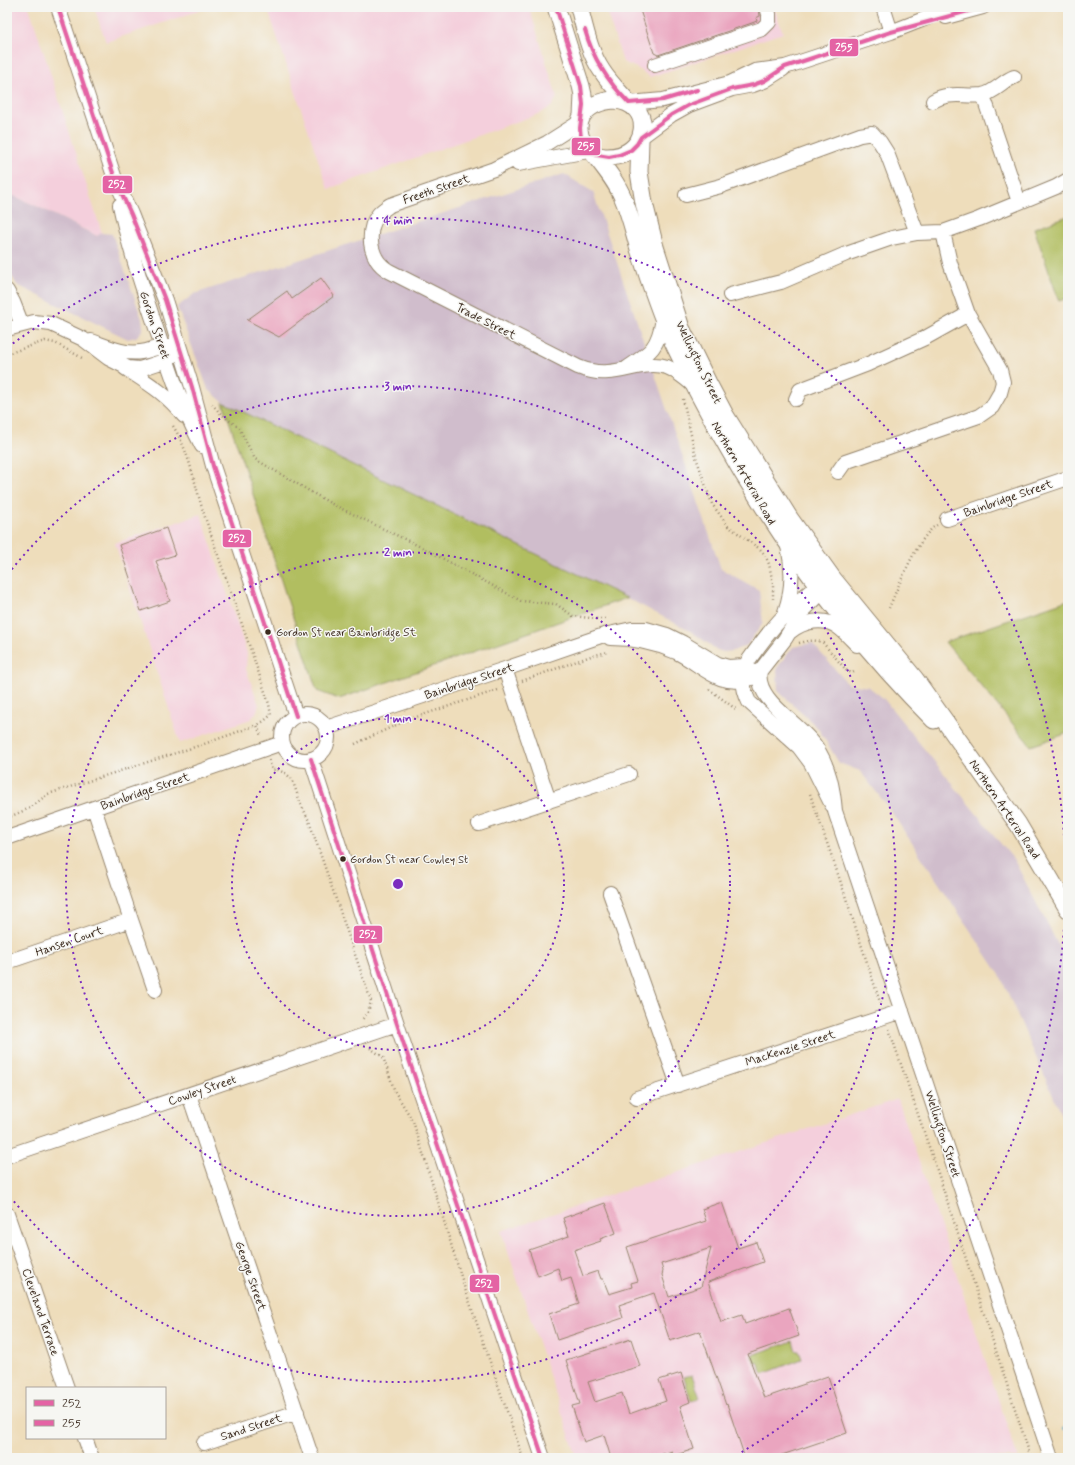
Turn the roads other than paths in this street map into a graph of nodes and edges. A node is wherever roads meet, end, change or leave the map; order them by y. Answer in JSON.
{"nodes":[{"id":1,"x":58,"y":7,"type":"edge"},
{"id":2,"x":556,"y":7,"type":"edge"},
{"id":3,"x":579,"y":7,"type":"edge"},
{"id":4,"x":767,"y":7,"type":"edge"},
{"id":5,"x":883,"y":7,"type":"edge"},
{"id":6,"x":955,"y":7,"type":"edge"},
{"id":7,"x":983,"y":7,"type":"edge"},
{"id":8,"x":891,"y":32,"type":"junction"},
{"id":9,"x":655,"y":65,"type":"dead end"},
{"id":10,"x":785,"y":67,"type":"junction"},
{"id":11,"x":1014,"y":77,"type":"dead end"},
{"id":12,"x":983,"y":95,"type":"junction"},
{"id":13,"x":933,"y":101,"type":"dead end"},
{"id":14,"x":628,"y":103,"type":"junction"},
{"id":15,"x":581,"y":119,"type":"junction"},
{"id":16,"x":641,"y":139,"type":"junction"},
{"id":17,"x":591,"y":152,"type":"junction"},
{"id":18,"x":494,"y":169,"type":"junction"},
{"id":19,"x":115,"y":178,"type":"junction"},
{"id":20,"x":1068,"y":180,"type":"edge"},
{"id":21,"x":686,"y":195,"type":"dead end"},
{"id":22,"x":1019,"y":202,"type":"junction"},
{"id":23,"x":943,"y":232,"type":"junction"},
{"id":24,"x":917,"y":233,"type":"junction"},
{"id":25,"x":371,"y":235,"type":"joint"},
{"id":26,"x":7,"y":291,"type":"edge"},
{"id":27,"x":730,"y":295,"type":"dead end"},
{"id":28,"x":968,"y":314,"type":"junction"},
{"id":29,"x":663,"y":319,"type":"junction"},
{"id":30,"x":11,"y":326,"type":"edge"},
{"id":31,"x":83,"y":340,"type":"junction"},
{"id":32,"x":179,"y":343,"type":"junction"},
{"id":33,"x":162,"y":346,"type":"junction"},
{"id":34,"x":167,"y":360,"type":"junction"},
{"id":35,"x":119,"y":365,"type":"junction"},
{"id":36,"x":626,"y":370,"type":"junction"},
{"id":37,"x":689,"y":392,"type":"junction"},
{"id":38,"x":796,"y":399,"type":"dead end"},
{"id":39,"x":191,"y":426,"type":"junction"},
{"id":40,"x":212,"y":466,"type":"junction"},
{"id":41,"x":838,"y":472,"type":"dead end"},
{"id":42,"x":1068,"y":478,"type":"edge"},
{"id":43,"x":947,"y":519,"type":"road end"},
{"id":44,"x":788,"y":546,"type":"junction"},
{"id":45,"x":833,"y":579,"type":"junction"},
{"id":46,"x":820,"y":589,"type":"junction"},
{"id":47,"x":783,"y":615,"type":"junction"},
{"id":48,"x":790,"y":639,"type":"junction"},
{"id":49,"x":588,"y":641,"type":"junction"},
{"id":50,"x":745,"y":666,"type":"junction"},
{"id":51,"x":505,"y":670,"type":"junction"},
{"id":52,"x":759,"y":676,"type":"junction"},
{"id":53,"x":742,"y":681,"type":"junction"},
{"id":54,"x":926,"y":712,"type":"junction"},
{"id":55,"x":296,"y":716,"type":"junction"},
{"id":56,"x":326,"y":728,"type":"junction"},
{"id":57,"x":282,"y":743,"type":"junction"},
{"id":58,"x":965,"y":751,"type":"junction"},
{"id":59,"x":311,"y":759,"type":"junction"},
{"id":60,"x":629,"y":774,"type":"dead end"},
{"id":61,"x":549,"y":801,"type":"junction"},
{"id":62,"x":94,"y":808,"type":"junction"},
{"id":63,"x":835,"y":811,"type":"junction"},
{"id":64,"x":479,"y":824,"type":"dead end"},
{"id":65,"x":7,"y":838,"type":"edge"},
{"id":66,"x":610,"y":893,"type":"dead end"},
{"id":67,"x":1068,"y":909,"type":"edge"},
{"id":68,"x":131,"y":920,"type":"junction"},
{"id":69,"x":7,"y":962,"type":"edge"},
{"id":70,"x":155,"y":990,"type":"dead end"},
{"id":71,"x":902,"y":1011,"type":"junction"},
{"id":72,"x":397,"y":1024,"type":"junction"},
{"id":73,"x":678,"y":1085,"type":"junction"},
{"id":74,"x":189,"y":1095,"type":"junction"},
{"id":75,"x":637,"y":1098,"type":"dead end"},
{"id":76,"x":7,"y":1156,"type":"edge"},
{"id":77,"x":7,"y":1214,"type":"edge"},
{"id":78,"x":67,"y":1387,"type":"edge"},
{"id":79,"x":297,"y":1412,"type":"junction"},
{"id":80,"x":85,"y":1439,"type":"edge"},
{"id":81,"x":204,"y":1443,"type":"dead end"},
{"id":82,"x":92,"y":1458,"type":"edge"},
{"id":83,"x":312,"y":1458,"type":"edge"},
{"id":84,"x":543,"y":1458,"type":"edge"},
{"id":85,"x":1051,"y":1458,"type":"edge"}],
"edges":[{"from":1,"to":19,"type":"street","name":"Gordon Street"},
{"from":2,"to":15,"type":"main road"},
{"from":3,"to":14,"type":"main road"},
{"from":4,"to":9,"type":"street"},
{"from":5,"to":8,"type":"street"},
{"from":6,"to":8,"type":"street"},
{"from":7,"to":8,"type":"street"},
{"from":8,"to":10,"type":"street"},
{"from":10,"to":14,"type":"street"},
{"from":10,"to":16,"type":"street"},
{"from":11,"to":12,"type":"street"},
{"from":12,"to":13,"type":"street"},
{"from":12,"to":22,"type":"street"},
{"from":14,"to":15,"type":"main road"},
{"from":14,"to":16,"type":"main road"},
{"from":15,"to":17,"type":"main road"},
{"from":15,"to":18,"type":"street","name":"Freeth Street"},
{"from":16,"to":17,"type":"main road"},
{"from":16,"to":45,"type":"main road","name":"Wellington Street"},
{"from":17,"to":18,"type":"street","name":"Freeth Street"},
{"from":17,"to":29,"type":"main road","name":"Northern Arterial Road"},
{"from":18,"to":25,"type":"street","name":"Freeth Street"},
{"from":19,"to":32,"type":"street","name":"Gordon Street"},
{"from":19,"to":33,"type":"street","name":"Gordon Street"},
{"from":20,"to":22,"type":"street"},
{"from":21,"to":24,"type":"street"},
{"from":22,"to":23,"type":"street"},
{"from":23,"to":24,"type":"street"},
{"from":23,"to":28,"type":"street"},
{"from":24,"to":27,"type":"street"},
{"from":25,"to":36,"type":"street","name":"Trade Street"},
{"from":26,"to":30,"type":"street"},
{"from":28,"to":38,"type":"street"},
{"from":28,"to":41,"type":"street"},
{"from":29,"to":36,"type":"street"},
{"from":29,"to":37,"type":"main road","name":"Northern Arterial Road"},
{"from":30,"to":31,"type":"street"},
{"from":31,"to":33,"type":"street"},
{"from":31,"to":35,"type":"street"},
{"from":32,"to":33,"type":"street"},
{"from":32,"to":34,"type":"street"},
{"from":32,"to":40,"type":"street","name":"Gordon Street"},
{"from":33,"to":34,"type":"street","name":"Gordon Street"},
{"from":34,"to":35,"type":"street"},
{"from":34,"to":39,"type":"street","name":"Gordon Street"},
{"from":35,"to":39,"type":"street"},
{"from":36,"to":37,"type":"street","name":"Trade Street"},
{"from":37,"to":44,"type":"main road","name":"Northern Arterial Road"},
{"from":39,"to":40,"type":"street","name":"Gordon Street"},
{"from":40,"to":55,"type":"street","name":"Gordon Street"},
{"from":42,"to":43,"type":"street","name":"Bainbridge Street"},
{"from":44,"to":46,"type":"main road","name":"Northern Arterial Road"},
{"from":44,"to":47,"type":"street"},
{"from":45,"to":46,"type":"main road"},
{"from":45,"to":58,"type":"main road","name":"Northern Arterial Road"},
{"from":46,"to":47,"type":"street","name":"Wellington Street"},
{"from":46,"to":48,"type":"street"},
{"from":46,"to":54,"type":"main road","name":"Northern Arterial Road"},
{"from":47,"to":50,"type":"street","name":"Wellington Street"},
{"from":48,"to":52,"type":"street"},
{"from":48,"to":54,"type":"street"},
{"from":49,"to":50,"type":"street","name":"Bainbridge Street"},
{"from":49,"to":51,"type":"street","name":"Bainbridge Street"},
{"from":49,"to":53,"type":"street","name":"Bainbridge Street"},
{"from":50,"to":52,"type":"street"},
{"from":50,"to":53,"type":"street","name":"Wellington Street"},
{"from":51,"to":56,"type":"street","name":"Bainbridge Street"},
{"from":51,"to":61,"type":"street"},
{"from":52,"to":53,"type":"street"},
{"from":52,"to":63,"type":"street","name":"Wellington Street"},
{"from":53,"to":63,"type":"street","name":"Wellington Street"},
{"from":54,"to":58,"type":"main road","name":"Northern Arterial Road"},
{"from":55,"to":56,"type":"street"},
{"from":55,"to":57,"type":"street"},
{"from":56,"to":59,"type":"street"},
{"from":57,"to":59,"type":"street"},
{"from":57,"to":62,"type":"street","name":"Bainbridge Street"},
{"from":58,"to":67,"type":"main road","name":"Northern Arterial Road"},
{"from":59,"to":72,"type":"street"},
{"from":60,"to":61,"type":"street"},
{"from":61,"to":64,"type":"street"},
{"from":62,"to":65,"type":"street","name":"Bainbridge Street"},
{"from":62,"to":68,"type":"street"},
{"from":63,"to":71,"type":"street","name":"Wellington Street"},
{"from":66,"to":73,"type":"street"},
{"from":68,"to":69,"type":"street","name":"Hansen Court"},
{"from":68,"to":70,"type":"street"},
{"from":71,"to":73,"type":"street","name":"MacKenzie Street"},
{"from":71,"to":85,"type":"street","name":"Wellington Street"},
{"from":72,"to":74,"type":"street","name":"Cowley Street"},
{"from":72,"to":84,"type":"street"},
{"from":73,"to":75,"type":"street","name":"MacKenzie Street"},
{"from":74,"to":76,"type":"street","name":"Cowley Street"},
{"from":74,"to":79,"type":"street","name":"George Street"},
{"from":77,"to":78,"type":"street","name":"Cleveland Terrace"},
{"from":79,"to":81,"type":"street","name":"Sand Street"},
{"from":79,"to":83,"type":"street","name":"George Street"},
{"from":80,"to":82,"type":"street"}]}
